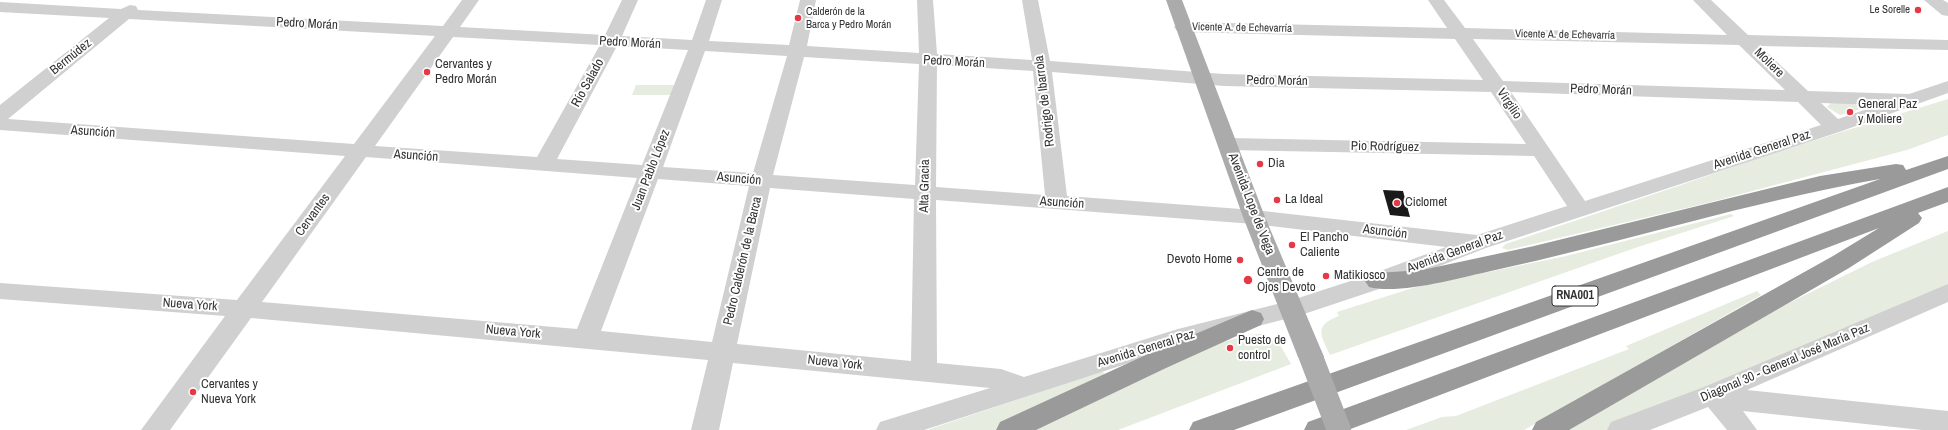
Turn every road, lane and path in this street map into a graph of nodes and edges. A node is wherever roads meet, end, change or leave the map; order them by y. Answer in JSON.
{"nodes":[{"id":1,"x":142,"y":0,"type":"edge"},
{"id":2,"x":471,"y":0,"type":"edge"},
{"id":3,"x":630,"y":0,"type":"edge"},
{"id":4,"x":714,"y":0,"type":"edge"},
{"id":5,"x":808,"y":0,"type":"edge"},
{"id":6,"x":925,"y":0,"type":"edge"},
{"id":7,"x":1030,"y":0,"type":"edge"},
{"id":8,"x":1174,"y":0,"type":"edge"},
{"id":9,"x":1436,"y":0,"type":"edge"},
{"id":10,"x":1701,"y":0,"type":"edge"},
{"id":11,"x":1932,"y":0,"type":"edge"},
{"id":12,"x":0,"y":7,"type":"edge"},
{"id":13,"x":1948,"y":11,"type":"edge"},
{"id":14,"x":126,"y":13,"type":"junction"},
{"id":15,"x":1183,"y":27,"type":"junction"},
{"id":16,"x":449,"y":32,"type":"junction"},
{"id":17,"x":1459,"y":33,"type":"junction"},
{"id":18,"x":1745,"y":40,"type":"junction"},
{"id":19,"x":611,"y":42,"type":"junction"},
{"id":20,"x":1948,"y":45,"type":"edge"},
{"id":21,"x":698,"y":47,"type":"junction"},
{"id":22,"x":797,"y":51,"type":"junction"},
{"id":23,"x":928,"y":61,"type":"junction"},
{"id":24,"x":1042,"y":66,"type":"junction"},
{"id":25,"x":1202,"y":79,"type":"junction"},
{"id":26,"x":1497,"y":86,"type":"junction"},
{"id":27,"x":1948,"y":87,"type":"edge"},
{"id":28,"x":1805,"y":97,"type":"junction"},
{"id":29,"x":1908,"y":100,"type":"junction"},
{"id":30,"x":0,"y":115,"type":"edge"},
{"id":31,"x":0,"y":124,"type":"edge"},
{"id":32,"x":1835,"y":127,"type":"junction"},
{"id":33,"x":1229,"y":144,"type":"junction"},
{"id":34,"x":1541,"y":150,"type":"junction"},
{"id":35,"x":360,"y":152,"type":"junction"},
{"id":36,"x":1948,"y":162,"type":"edge"},
{"id":37,"x":544,"y":164,"type":"junction"},
{"id":38,"x":650,"y":172,"type":"junction"},
{"id":39,"x":761,"y":181,"type":"junction"},
{"id":40,"x":925,"y":192,"type":"junction"},
{"id":41,"x":1948,"y":195,"type":"edge"},
{"id":42,"x":1057,"y":202,"type":"junction"},
{"id":43,"x":1580,"y":209,"type":"junction"},
{"id":44,"x":1254,"y":217,"type":"junction"},
{"id":45,"x":1478,"y":243,"type":"junction"},
{"id":46,"x":1377,"y":281,"type":"junction"},
{"id":47,"x":0,"y":291,"type":"edge"},
{"id":48,"x":1948,"y":292,"type":"edge"},
{"id":49,"x":244,"y":309,"type":"junction"},
{"id":50,"x":1292,"y":309,"type":"junction"},
{"id":51,"x":1252,"y":319,"type":"junction"},
{"id":52,"x":586,"y":339,"type":"junction"},
{"id":53,"x":723,"y":352,"type":"junction"},
{"id":54,"x":924,"y":372,"type":"junction"},
{"id":55,"x":1023,"y":387,"type":"junction"},
{"id":56,"x":1713,"y":394,"type":"junction"},
{"id":57,"x":1948,"y":422,"type":"edge"},
{"id":58,"x":156,"y":430,"type":"edge"},
{"id":59,"x":705,"y":430,"type":"edge"},
{"id":60,"x":890,"y":430,"type":"edge"},
{"id":61,"x":1010,"y":430,"type":"edge"},
{"id":62,"x":1203,"y":430,"type":"edge"},
{"id":63,"x":1318,"y":430,"type":"edge"},
{"id":64,"x":1339,"y":430,"type":"edge"},
{"id":65,"x":1546,"y":430,"type":"edge"},
{"id":66,"x":1621,"y":430,"type":"edge"},
{"id":67,"x":1743,"y":430,"type":"edge"}],
"edges":[{"from":1,"to":14,"type":"street","name":"Bermúdez"},
{"from":2,"to":16,"type":"street","name":"Cervantes"},
{"from":3,"to":19,"type":"street","name":"Río Salado"},
{"from":4,"to":21,"type":"street","name":"Juan Pablo López"},
{"from":5,"to":22,"type":"street","name":"Pedro Calderón de la Barca"},
{"from":6,"to":23,"type":"street","name":"Alta Gracia"},
{"from":7,"to":24,"type":"street","name":"Rodrigo de Ibarrola"},
{"from":8,"to":15,"type":"main road","name":"Avenida Lope de Vega"},
{"from":9,"to":17,"type":"street","name":"Virgilio"},
{"from":10,"to":18,"type":"street","name":"Moliere"},
{"from":11,"to":13,"type":"street"},
{"from":12,"to":14,"type":"street","name":"Pedro Morán"},
{"from":14,"to":16,"type":"street","name":"Pedro Morán"},
{"from":14,"to":30,"type":"street","name":"Bermúdez"},
{"from":15,"to":17,"type":"street","name":"Vicente A. de Echevarría"},
{"from":15,"to":25,"type":"main road","name":"Avenida Lope de Vega"},
{"from":16,"to":19,"type":"street","name":"Pedro Morán"},
{"from":16,"to":35,"type":"street","name":"Cervantes"},
{"from":17,"to":18,"type":"street","name":"Vicente A. de Echevarría"},
{"from":17,"to":26,"type":"street","name":"Virgilio"},
{"from":18,"to":20,"type":"street","name":"Vicente A. de Echevarría"},
{"from":18,"to":28,"type":"street","name":"Moliere"},
{"from":19,"to":21,"type":"street","name":"Pedro Morán"},
{"from":19,"to":37,"type":"street","name":"Río Salado"},
{"from":21,"to":22,"type":"street","name":"Pedro Morán"},
{"from":21,"to":38,"type":"street","name":"Juan Pablo López"},
{"from":22,"to":23,"type":"street","name":"Pedro Morán"},
{"from":22,"to":39,"type":"street","name":"Pedro Calderón de la Barca"},
{"from":23,"to":24,"type":"street","name":"Pedro Morán"},
{"from":23,"to":40,"type":"street","name":"Alta Gracia"},
{"from":24,"to":25,"type":"street","name":"Pedro Morán"},
{"from":24,"to":42,"type":"street","name":"Rodrigo de Ibarrola"},
{"from":25,"to":26,"type":"street","name":"Pedro Morán"},
{"from":25,"to":33,"type":"main road","name":"Avenida Lope de Vega"},
{"from":26,"to":28,"type":"street","name":"Pedro Morán"},
{"from":26,"to":34,"type":"street","name":"Virgilio"},
{"from":27,"to":29,"type":"street","name":"Avenida General Paz"},
{"from":28,"to":29,"type":"street","name":"Pedro Morán"},
{"from":28,"to":32,"type":"street","name":"Moliere"},
{"from":29,"to":32,"type":"street","name":"Avenida General Paz"},
{"from":31,"to":35,"type":"street","name":"Asunción"},
{"from":32,"to":43,"type":"street","name":"Avenida General Paz"},
{"from":33,"to":34,"type":"street","name":"Pio Rodríguez"},
{"from":33,"to":44,"type":"main road","name":"Avenida Lope de Vega"},
{"from":34,"to":43,"type":"street","name":"Virgilio"},
{"from":35,"to":37,"type":"street","name":"Asunción"},
{"from":35,"to":49,"type":"street","name":"Cervantes"},
{"from":36,"to":46,"type":"highway"},
{"from":36,"to":62,"type":"highway","number":"RNA001"},
{"from":37,"to":38,"type":"street","name":"Asunción"},
{"from":38,"to":39,"type":"street","name":"Asunción"},
{"from":38,"to":52,"type":"street","name":"Juan Pablo López"},
{"from":39,"to":40,"type":"street","name":"Asunción"},
{"from":39,"to":53,"type":"street","name":"Pedro Calderón de la Barca"},
{"from":40,"to":42,"type":"street","name":"Asunción"},
{"from":40,"to":54,"type":"street","name":"Alta Gracia"},
{"from":41,"to":63,"type":"highway","number":"RNA001"},
{"from":41,"to":65,"type":"highway"},
{"from":42,"to":44,"type":"street","name":"Asunción"},
{"from":43,"to":45,"type":"street","name":"Avenida General Paz"},
{"from":44,"to":45,"type":"street","name":"Asunción"},
{"from":44,"to":50,"type":"main road","name":"Avenida Lope de Vega"},
{"from":45,"to":46,"type":"street","name":"Avenida General Paz"},
{"from":46,"to":50,"type":"street","name":"Avenida General Paz"},
{"from":47,"to":49,"type":"street","name":"Nueva York"},
{"from":48,"to":56,"type":"street","name":"Diagonal 30 - General José María Paz"},
{"from":49,"to":52,"type":"street","name":"Nueva York"},
{"from":49,"to":58,"type":"street","name":"Cervantes"},
{"from":50,"to":51,"type":"street","name":"Avenida General Paz"},
{"from":50,"to":64,"type":"main road","name":"Avenida Lope de Vega","bridge":true},
{"from":51,"to":55,"type":"street","name":"Avenida General Paz"},
{"from":51,"to":61,"type":"highway"},
{"from":52,"to":53,"type":"street","name":"Nueva York"},
{"from":53,"to":54,"type":"street","name":"Nueva York"},
{"from":53,"to":59,"type":"street","name":"Pedro Calderón de la Barca"},
{"from":54,"to":55,"type":"street","name":"Nueva York"},
{"from":55,"to":60,"type":"street","name":"Avenida General Paz"},
{"from":56,"to":57,"type":"street"},
{"from":56,"to":66,"type":"street","name":"Diagonal 30 - General José María Paz"},
{"from":56,"to":67,"type":"street"}]}
